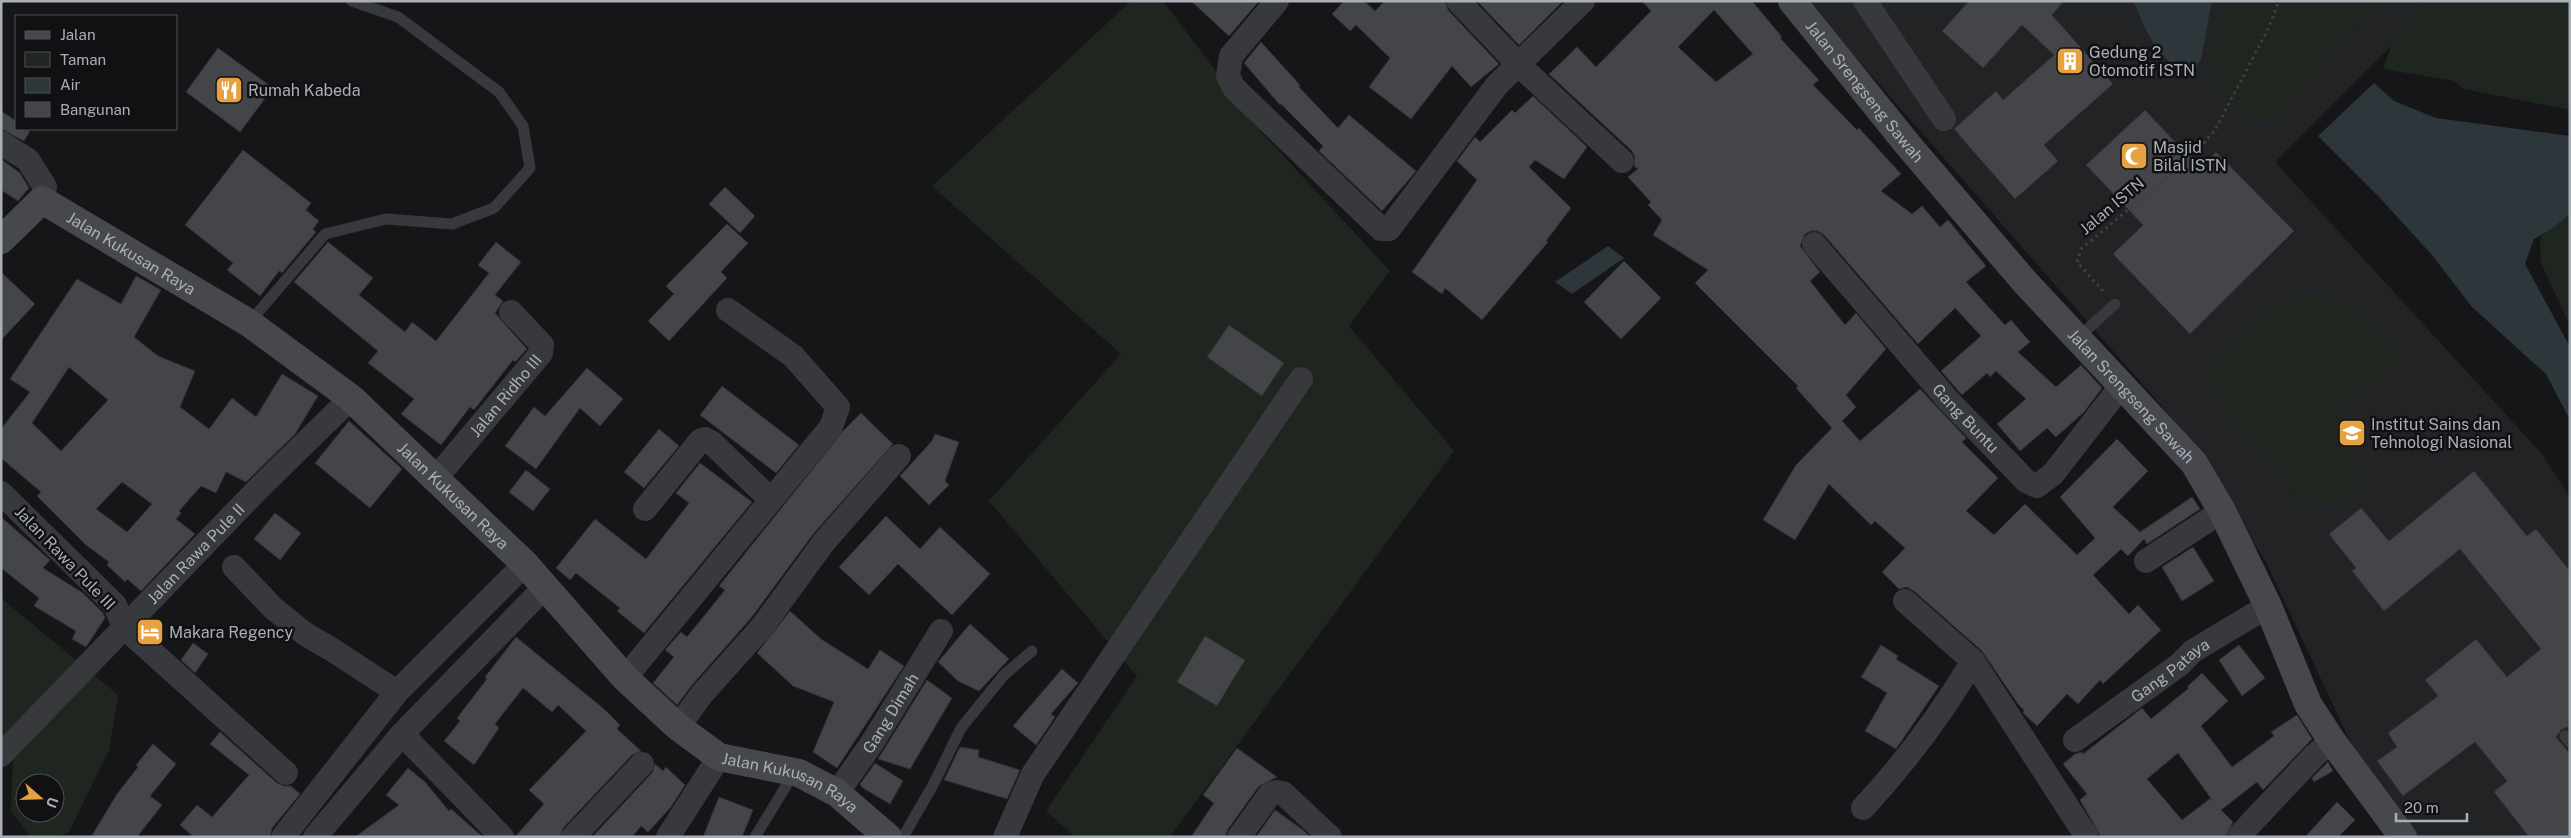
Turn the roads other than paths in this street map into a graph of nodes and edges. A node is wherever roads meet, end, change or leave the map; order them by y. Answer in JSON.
{"nodes":[{"id":1,"x":352,"y":1,"type":"edge"},
{"id":2,"x":1278,"y":1,"type":"edge"},
{"id":3,"x":1458,"y":1,"type":"edge"},
{"id":4,"x":1583,"y":1,"type":"edge"},
{"id":5,"x":1792,"y":1,"type":"edge"},
{"id":6,"x":1865,"y":1,"type":"edge"},
{"id":7,"x":1519,"y":65,"type":"junction"},
{"id":8,"x":1944,"y":119,"type":"dead end"},
{"id":9,"x":1,"y":143,"type":"edge"},
{"id":10,"x":1622,"y":161,"type":"dead end"},
{"id":11,"x":42,"y":200,"type":"junction"},
{"id":12,"x":1,"y":240,"type":"edge"},
{"id":13,"x":1814,"y":244,"type":"dead end"},
{"id":14,"x":2115,"y":304,"type":"road end"},
{"id":15,"x":728,"y":310,"type":"dead end"},
{"id":16,"x":511,"y":312,"type":"dead end"},
{"id":17,"x":249,"y":323,"type":"junction"},
{"id":18,"x":2078,"y":338,"type":"junction"},
{"id":19,"x":1301,"y":379,"type":"dead end"},
{"id":20,"x":2122,"y":385,"type":"junction"},
{"id":21,"x":351,"y":398,"type":"junction"},
{"id":22,"x":899,"y":456,"type":"dead end"},
{"id":23,"x":436,"y":478,"type":"junction"},
{"id":24,"x":1,"y":493,"type":"edge"},
{"id":25,"x":770,"y":499,"type":"junction"},
{"id":26,"x":645,"y":509,"type":"dead end"},
{"id":27,"x":2222,"y":511,"type":"junction"},
{"id":28,"x":2146,"y":561,"type":"dead end"},
{"id":29,"x":525,"y":564,"type":"junction"},
{"id":30,"x":234,"y":567,"type":"dead end"},
{"id":31,"x":545,"y":587,"type":"junction"},
{"id":32,"x":1905,"y":601,"type":"dead end"},
{"id":33,"x":2268,"y":606,"type":"junction"},
{"id":34,"x":124,"y":627,"type":"junction"},
{"id":35,"x":941,"y":631,"type":"dead end"},
{"id":36,"x":1032,"y":651,"type":"dead end"},
{"id":37,"x":1973,"y":661,"type":"junction"},
{"id":38,"x":626,"y":678,"type":"junction"},
{"id":39,"x":397,"y":692,"type":"junction"},
{"id":40,"x":678,"y":727,"type":"junction"},
{"id":41,"x":402,"y":734,"type":"junction"},
{"id":42,"x":2075,"y":740,"type":"dead end"},
{"id":43,"x":2332,"y":741,"type":"junction"},
{"id":44,"x":1,"y":755,"type":"edge"},
{"id":45,"x":719,"y":757,"type":"junction"},
{"id":46,"x":642,"y":764,"type":"dead end"},
{"id":47,"x":795,"y":772,"type":"junction"},
{"id":48,"x":286,"y":773,"type":"dead end"},
{"id":49,"x":837,"y":793,"type":"junction"},
{"id":50,"x":1863,"y":808,"type":"dead end"},
{"id":51,"x":283,"y":837,"type":"edge"},
{"id":52,"x":315,"y":837,"type":"edge"},
{"id":53,"x":502,"y":837,"type":"edge"},
{"id":54,"x":573,"y":837,"type":"edge"},
{"id":55,"x":668,"y":837,"type":"edge"},
{"id":56,"x":755,"y":837,"type":"edge"},
{"id":57,"x":888,"y":837,"type":"edge"},
{"id":58,"x":903,"y":837,"type":"edge"},
{"id":59,"x":1005,"y":837,"type":"edge"},
{"id":60,"x":1239,"y":837,"type":"edge"},
{"id":61,"x":1330,"y":837,"type":"edge"},
{"id":62,"x":2087,"y":837,"type":"edge"},
{"id":63,"x":2238,"y":837,"type":"edge"},
{"id":64,"x":2403,"y":837,"type":"edge"}],
"edges":[{"from":1,"to":17,"type":"lane"},
{"from":2,"to":7,"type":"street"},
{"from":3,"to":7,"type":"street"},
{"from":4,"to":7,"type":"street"},
{"from":5,"to":18,"type":"street","name":"Jalan Srengseng Sawah"},
{"from":6,"to":8,"type":"street"},
{"from":7,"to":10,"type":"street"},
{"from":9,"to":11,"type":"street"},
{"from":11,"to":12,"type":"street"},
{"from":11,"to":17,"type":"street","name":"Jalan Kukusan Raya"},
{"from":13,"to":20,"type":"street","name":"Gang Buntu"},
{"from":14,"to":18,"type":"lane"},
{"from":15,"to":25,"type":"street"},
{"from":16,"to":23,"type":"street","name":"Jalan Ridho III"},
{"from":17,"to":21,"type":"street","name":"Jalan Kukusan Raya"},
{"from":18,"to":20,"type":"street","name":"Jalan Srengseng Sawah"},
{"from":19,"to":59,"type":"street"},
{"from":20,"to":27,"type":"street","name":"Jalan Srengseng Sawah"},
{"from":21,"to":23,"type":"street","name":"Jalan Kukusan Raya"},
{"from":21,"to":34,"type":"street","name":"Jalan Rawa Pule II"},
{"from":22,"to":40,"type":"street"},
{"from":23,"to":29,"type":"street","name":"Jalan Kukusan Raya"},
{"from":24,"to":34,"type":"street","name":"Jalan Rawa Pule III"},
{"from":25,"to":26,"type":"street"},
{"from":25,"to":38,"type":"street"},
{"from":27,"to":28,"type":"street"},
{"from":27,"to":33,"type":"street","name":"Jalan Srengseng Sawah"},
{"from":29,"to":31,"type":"street","name":"Jalan Kukusan Raya"},
{"from":29,"to":39,"type":"street"},
{"from":30,"to":39,"type":"street"},
{"from":31,"to":38,"type":"street","name":"Jalan Kukusan Raya"},
{"from":31,"to":41,"type":"street"},
{"from":32,"to":37,"type":"street"},
{"from":33,"to":42,"type":"street","name":"Gang Pataya"},
{"from":33,"to":43,"type":"street","name":"Jalan Srengseng Sawah"},
{"from":34,"to":44,"type":"street","name":"Jalan Rawa Pule II"},
{"from":34,"to":48,"type":"street"},
{"from":35,"to":49,"type":"street","name":"Gang Dimah"},
{"from":36,"to":58,"type":"lane"},
{"from":37,"to":50,"type":"street"},
{"from":37,"to":62,"type":"street"},
{"from":38,"to":40,"type":"street","name":"Jalan Kukusan Raya"},
{"from":39,"to":51,"type":"street"},
{"from":40,"to":45,"type":"street","name":"Jalan Kukusan Raya"},
{"from":41,"to":52,"type":"street"},
{"from":41,"to":53,"type":"street"},
{"from":43,"to":63,"type":"street"},
{"from":43,"to":64,"type":"street","name":"Jalan Srengseng Sawah"},
{"from":45,"to":47,"type":"street","name":"Jalan Kukusan Raya"},
{"from":45,"to":55,"type":"street"},
{"from":46,"to":54,"type":"street"},
{"from":47,"to":49,"type":"street","name":"Jalan Kukusan Raya"},
{"from":47,"to":56,"type":"lane"},
{"from":49,"to":57,"type":"street","name":"Jalan Kukusan Raya"},
{"from":60,"to":61,"type":"street"}]}
